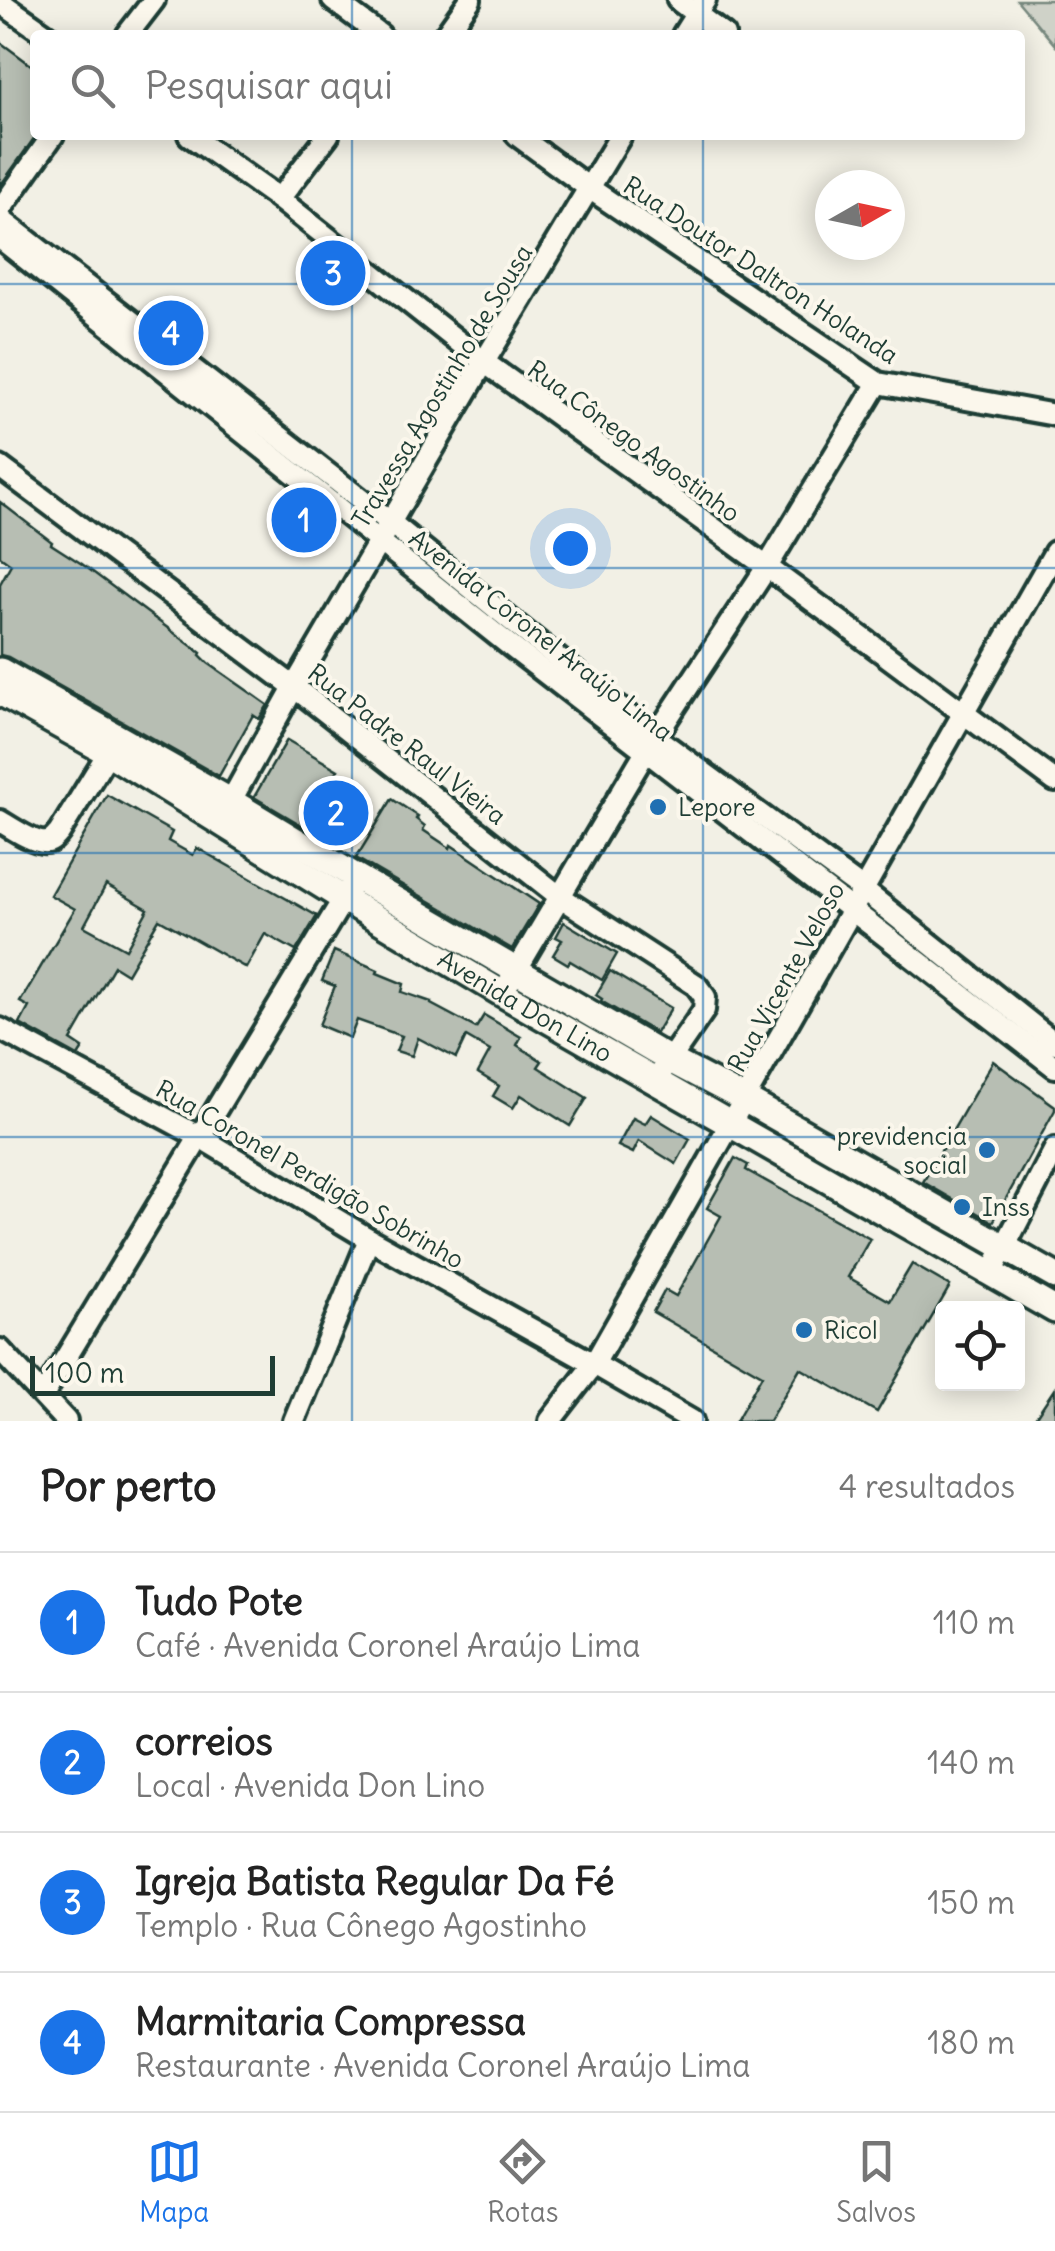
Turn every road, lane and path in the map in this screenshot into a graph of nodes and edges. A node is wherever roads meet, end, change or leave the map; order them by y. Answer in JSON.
{"nodes":[{"id":1,"x":154,"y":0,"type":"edge"},
{"id":2,"x":332,"y":0,"type":"edge"},
{"id":3,"x":470,"y":0,"type":"edge"},
{"id":4,"x":678,"y":0,"type":"edge"},
{"id":5,"x":0,"y":2,"type":"edge"},
{"id":6,"x":701,"y":7,"type":"edge"},
{"id":7,"x":39,"y":30,"type":"edge"},
{"id":8,"x":131,"y":30,"type":"edge"},
{"id":9,"x":373,"y":30,"type":"edge"},
{"id":10,"x":449,"y":30,"type":"edge"},
{"id":11,"x":686,"y":30,"type":"edge"},
{"id":12,"x":720,"y":30,"type":"edge"},
{"id":13,"x":49,"y":140,"type":"edge"},
{"id":14,"x":196,"y":140,"type":"edge"},
{"id":15,"x":324,"y":140,"type":"edge"},
{"id":16,"x":524,"y":140,"type":"edge"},
{"id":17,"x":619,"y":140,"type":"edge"},
{"id":18,"x":589,"y":188,"type":"junction"},
{"id":19,"x":280,"y":199,"type":"junction"},
{"id":20,"x":0,"y":210,"type":"edge"},
{"id":21,"x":0,"y":218,"type":"edge"},
{"id":22,"x":0,"y":238,"type":"edge"},
{"id":23,"x":99,"y":306,"type":"junction"},
{"id":24,"x":484,"y":362,"type":"junction"},
{"id":25,"x":878,"y":383,"type":"junction"},
{"id":26,"x":1055,"y":415,"type":"edge"},
{"id":27,"x":0,"y":467,"type":"edge"},
{"id":28,"x":385,"y":531,"type":"junction"},
{"id":29,"x":1052,"y":563,"type":"edge"},
{"id":30,"x":767,"y":567,"type":"junction"},
{"id":31,"x":0,"y":671,"type":"edge"},
{"id":32,"x":294,"y":687,"type":"junction"},
{"id":33,"x":0,"y":692,"type":"edge"},
{"id":34,"x":964,"y":712,"type":"junction"},
{"id":35,"x":651,"y":744,"type":"junction"},
{"id":36,"x":113,"y":746,"type":"junction"},
{"id":37,"x":1055,"y":782,"type":"edge"},
{"id":38,"x":224,"y":811,"type":"junction"},
{"id":39,"x":751,"y":820,"type":"junction"},
{"id":40,"x":0,"y":821,"type":"edge"},
{"id":41,"x":350,"y":888,"type":"junction"},
{"id":42,"x":863,"y":890,"type":"junction"},
{"id":43,"x":559,"y":896,"type":"junction"},
{"id":44,"x":850,"y":910,"type":"junction"},
{"id":45,"x":515,"y":970,"type":"junction"},
{"id":46,"x":503,"y":994,"type":"junction"},
{"id":47,"x":992,"y":1004,"type":"junction"},
{"id":48,"x":0,"y":1028,"type":"edge"},
{"id":49,"x":1055,"y":1042,"type":"edge"},
{"id":50,"x":1055,"y":1067,"type":"edge"},
{"id":51,"x":662,"y":1070,"type":"junction"},
{"id":52,"x":746,"y":1100,"type":"junction"},
{"id":53,"x":731,"y":1124,"type":"junction"},
{"id":54,"x":198,"y":1136,"type":"junction"},
{"id":55,"x":1055,"y":1150,"type":"edge"},
{"id":56,"x":880,"y":1175,"type":"junction"},
{"id":57,"x":866,"y":1201,"type":"junction"},
{"id":58,"x":370,"y":1239,"type":"junction"},
{"id":59,"x":1005,"y":1246,"type":"junction"},
{"id":60,"x":991,"y":1273,"type":"junction"},
{"id":61,"x":1055,"y":1276,"type":"edge"},
{"id":62,"x":1055,"y":1310,"type":"edge"},
{"id":63,"x":2,"y":1356,"type":"edge"},
{"id":64,"x":594,"y":1364,"type":"junction"},
{"id":65,"x":44,"y":1394,"type":"junction"},
{"id":66,"x":66,"y":1421,"type":"edge"},
{"id":67,"x":294,"y":1421,"type":"edge"},
{"id":68,"x":550,"y":1421,"type":"edge"},
{"id":69,"x":692,"y":1421,"type":"edge"}],
"edges":[{"from":1,"to":8,"type":"street"},
{"from":2,"to":9,"type":"street"},
{"from":3,"to":10,"type":"street"},
{"from":4,"to":6,"type":"street"},
{"from":5,"to":7,"type":"street"},
{"from":6,"to":11,"type":"street"},
{"from":6,"to":12,"type":"street"},
{"from":13,"to":20,"type":"street"},
{"from":14,"to":19,"type":"street","name":"Rua Cônego Agostinho"},
{"from":15,"to":19,"type":"street"},
{"from":16,"to":18,"type":"street","name":"Rua Doutor Daltron Holanda"},
{"from":17,"to":18,"type":"street","name":"Travessa Agostinho de Sousa"},
{"from":18,"to":24,"type":"street","name":"Travessa Agostinho de Sousa"},
{"from":18,"to":25,"type":"street","name":"Rua Doutor Daltron Holanda"},
{"from":19,"to":24,"type":"street","name":"Rua Cônego Agostinho"},
{"from":21,"to":23,"type":"street","name":"Avenida Coronel Araújo Lima"},
{"from":22,"to":23,"type":"street","name":"Avenida Coronel Araújo Lima"},
{"from":23,"to":28,"type":"street","name":"Avenida Coronel Araújo Lima"},
{"from":24,"to":28,"type":"street","name":"Travessa Agostinho de Sousa"},
{"from":24,"to":30,"type":"street","name":"Rua Cônego Agostinho"},
{"from":25,"to":26,"type":"street","name":"Rua Doutor Daltron Holanda"},
{"from":25,"to":30,"type":"street"},
{"from":27,"to":32,"type":"street","name":"Rua Padre Raul Vieira"},
{"from":28,"to":32,"type":"street","name":"Travessa Agostinho de Sousa"},
{"from":28,"to":35,"type":"street","name":"Avenida Coronel Araújo Lima"},
{"from":29,"to":34,"type":"street","name":"Rua Vicente Veloso"},
{"from":30,"to":34,"type":"street","name":"Rua Cônego Agostinho"},
{"from":30,"to":35,"type":"street"},
{"from":31,"to":36,"type":"main road","name":"Avenida Don Lino"},
{"from":32,"to":38,"type":"street","name":"Travessa Agostinho de Sousa"},
{"from":32,"to":43,"type":"street","name":"Rua Padre Raul Vieira"},
{"from":33,"to":36,"type":"main road","name":"Avenida Don Lino"},
{"from":34,"to":37,"type":"street","name":"Rua Cônego Agostinho"},
{"from":34,"to":42,"type":"street","name":"Rua Vicente Veloso"},
{"from":35,"to":39,"type":"street","name":"Avenida Coronel Araújo Lima"},
{"from":35,"to":43,"type":"street"},
{"from":36,"to":38,"type":"main road","name":"Avenida Don Lino"},
{"from":36,"to":40,"type":"street"},
{"from":38,"to":41,"type":"main road","name":"Avenida Don Lino"},
{"from":39,"to":42,"type":"street","name":"Avenida Coronel Araújo Lima"},
{"from":39,"to":44,"type":"street","name":"Avenida Coronel Araújo Lima"},
{"from":41,"to":45,"type":"main road","name":"Avenida Don Lino"},
{"from":41,"to":46,"type":"main road","name":"Avenida Don Lino"},
{"from":41,"to":54,"type":"street"},
{"from":42,"to":44,"type":"street","name":"Rua Vicente Veloso"},
{"from":42,"to":47,"type":"street","name":"Avenida Coronel Araújo Lima"},
{"from":43,"to":45,"type":"street"},
{"from":43,"to":51,"type":"street","name":"Rua Padre Raul Vieira"},
{"from":44,"to":47,"type":"street","name":"Avenida Coronel Araújo Lima"},
{"from":44,"to":52,"type":"street","name":"Rua Vicente Veloso"},
{"from":45,"to":46,"type":"street"},
{"from":45,"to":51,"type":"main road","name":"Avenida Don Lino"},
{"from":46,"to":51,"type":"main road","name":"Avenida Don Lino"},
{"from":47,"to":49,"type":"street","name":"Avenida Coronel Araújo Lima"},
{"from":47,"to":50,"type":"street","name":"Avenida Coronel Araújo Lima"},
{"from":48,"to":54,"type":"street","name":"Rua Coronel Perdigão Sobrinho"},
{"from":51,"to":52,"type":"main road","name":"Avenida Don Lino"},
{"from":51,"to":53,"type":"main road","name":"Avenida Don Lino"},
{"from":52,"to":53,"type":"street","name":"Rua Vicente Veloso"},
{"from":52,"to":56,"type":"main road","name":"Avenida Don Lino"},
{"from":53,"to":57,"type":"main road","name":"Avenida Don Lino"},
{"from":53,"to":64,"type":"street","name":"Rua Vicente Veloso"},
{"from":54,"to":58,"type":"street","name":"Rua Coronel Perdigão Sobrinho"},
{"from":54,"to":65,"type":"street"},
{"from":55,"to":59,"type":"street"},
{"from":56,"to":57,"type":"main road"},
{"from":56,"to":59,"type":"main road","name":"Avenida Don Lino"},
{"from":57,"to":60,"type":"main road","name":"Avenida Don Lino"},
{"from":58,"to":64,"type":"street","name":"Rua Coronel Perdigão Sobrinho"},
{"from":58,"to":67,"type":"street"},
{"from":59,"to":60,"type":"street"},
{"from":59,"to":61,"type":"main road","name":"Avenida Don Lino"},
{"from":60,"to":62,"type":"main road","name":"Avenida Don Lino"},
{"from":63,"to":65,"type":"street"},
{"from":64,"to":68,"type":"street","name":"Rua Vicente Veloso"},
{"from":64,"to":69,"type":"street","name":"Rua Coronel Perdigão Sobrinho"},
{"from":65,"to":66,"type":"street"}]}
